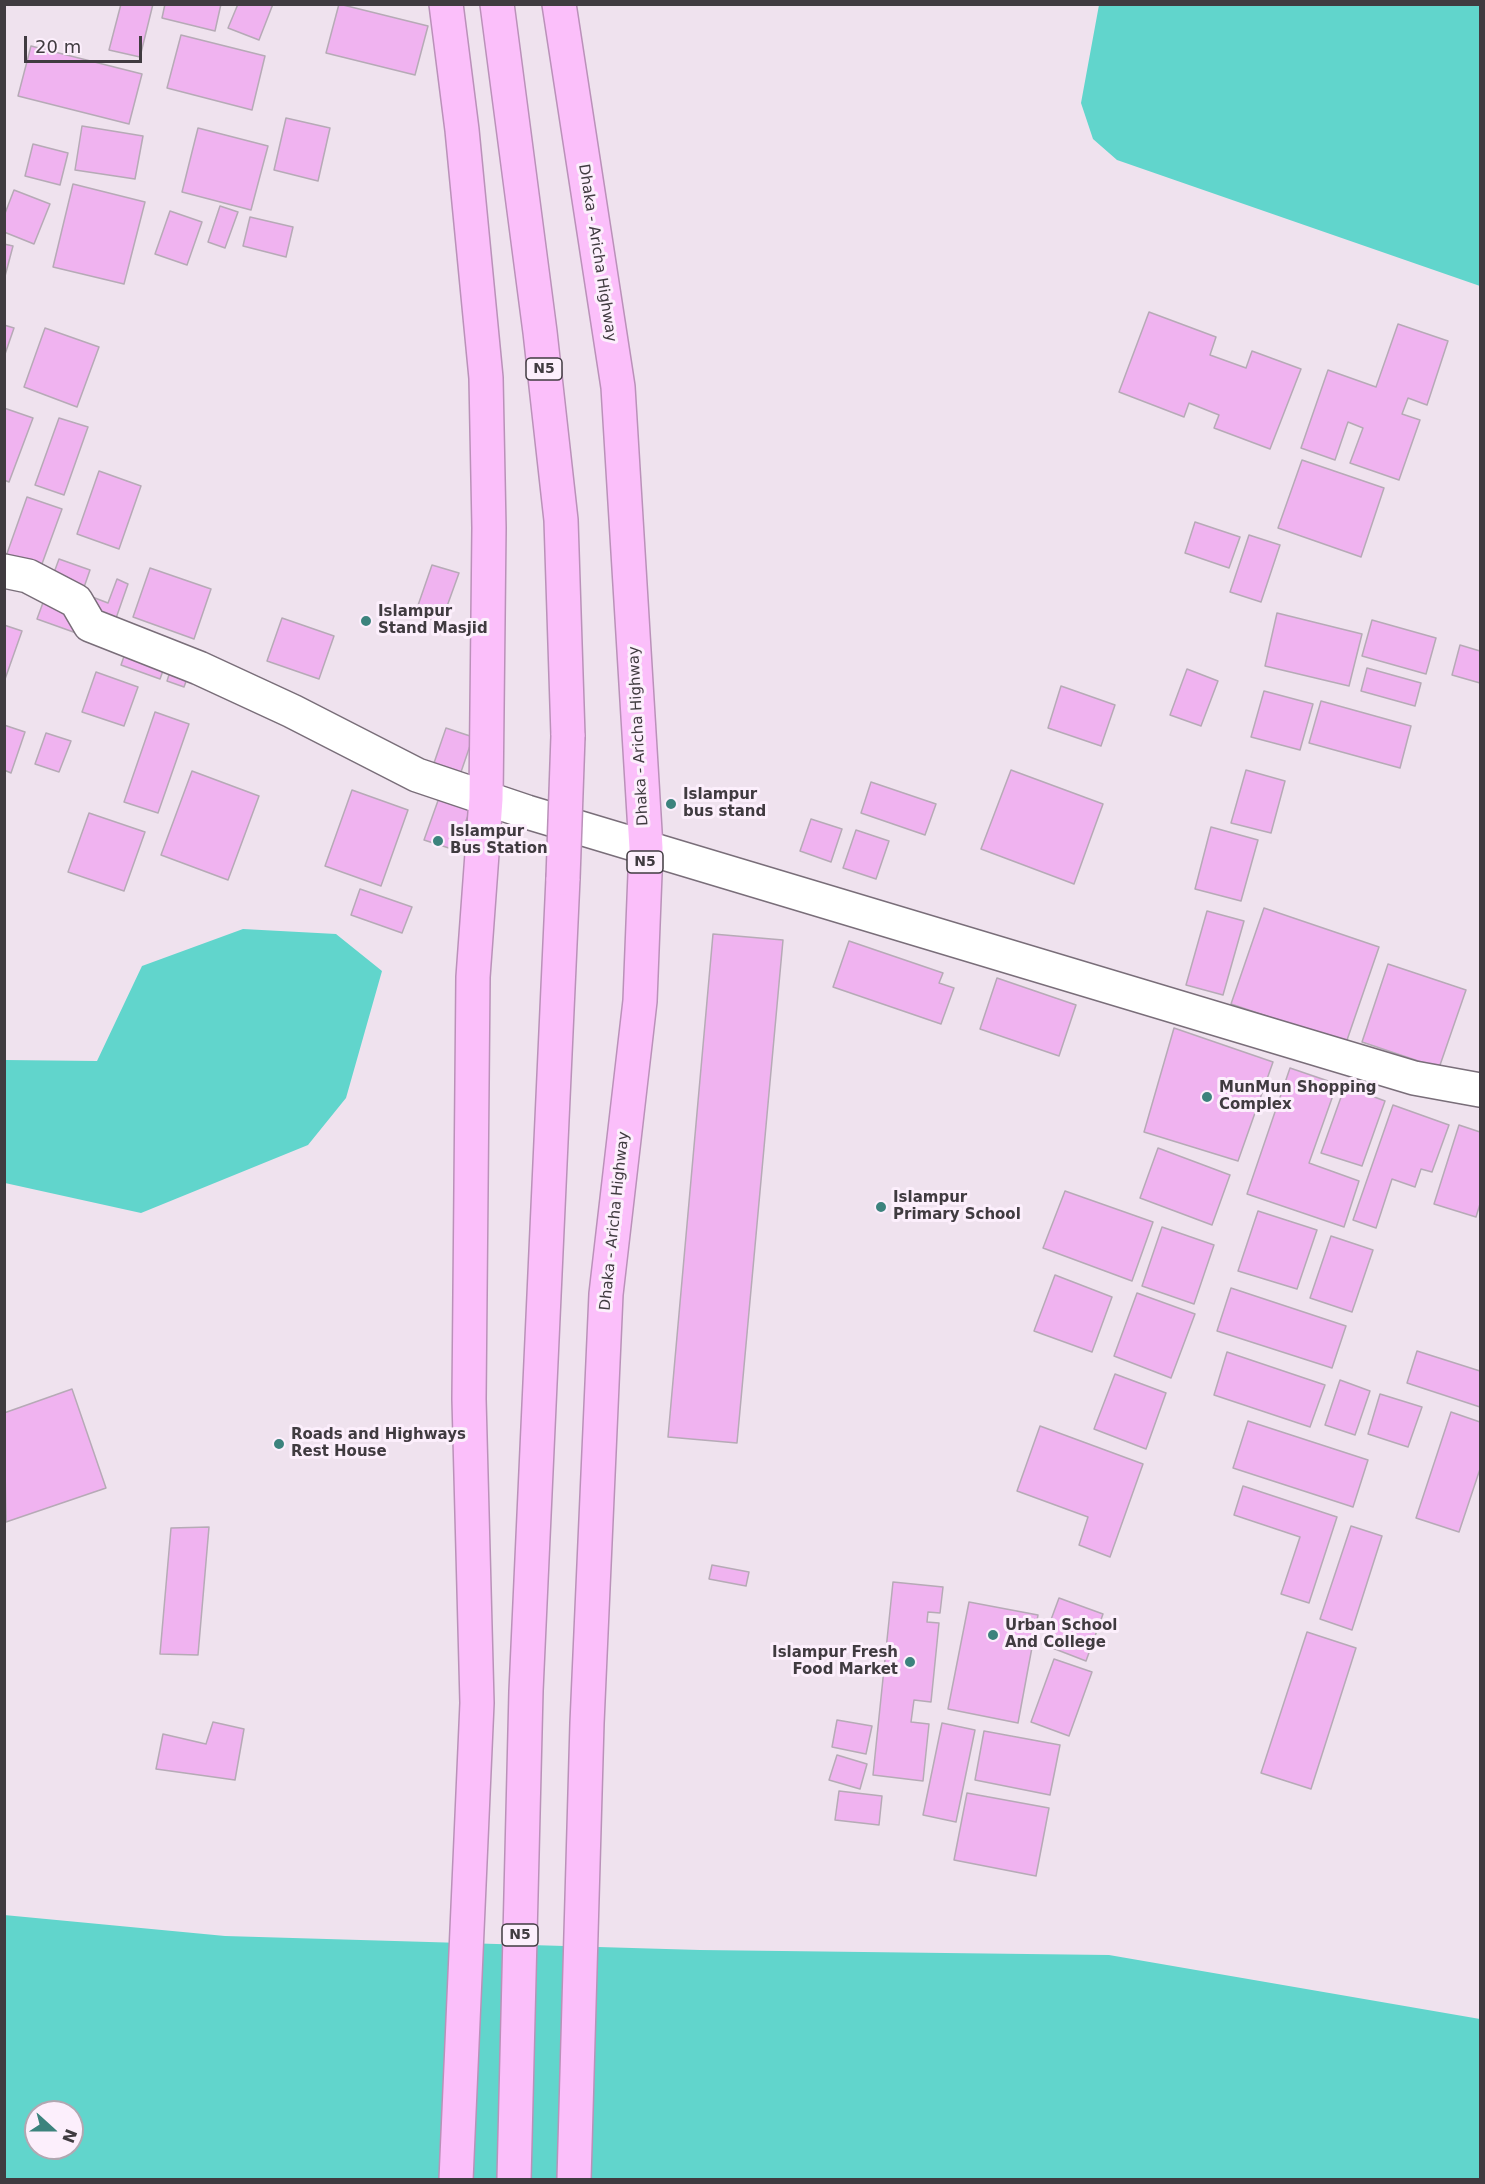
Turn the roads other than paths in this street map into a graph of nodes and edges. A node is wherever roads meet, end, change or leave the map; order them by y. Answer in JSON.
{"nodes":[{"id":1,"x":446,"y":4,"type":"edge"},
{"id":2,"x":497,"y":4,"type":"edge"},
{"id":3,"x":559,"y":4,"type":"edge"},
{"id":4,"x":4,"y":571,"type":"edge"},
{"id":5,"x":486,"y":799,"type":"junction"},
{"id":6,"x":646,"y":848,"type":"junction"},
{"id":7,"x":1480,"y":1089,"type":"edge"},
{"id":8,"x":456,"y":2180,"type":"edge"},
{"id":9,"x":513,"y":2180,"type":"edge"},
{"id":10,"x":574,"y":2180,"type":"edge"}],
"edges":[{"from":1,"to":5,"type":"highway"},
{"from":2,"to":9,"type":"highway","number":"N5","bridge":true},
{"from":3,"to":6,"type":"highway","name":"Dhaka - Aricha Highway","number":"N5"},
{"from":4,"to":5,"type":"street"},
{"from":5,"to":6,"type":"street"},
{"from":5,"to":8,"type":"highway"},
{"from":6,"to":7,"type":"street"},
{"from":6,"to":10,"type":"highway","name":"Dhaka - Aricha Highway","number":"N5"}]}
